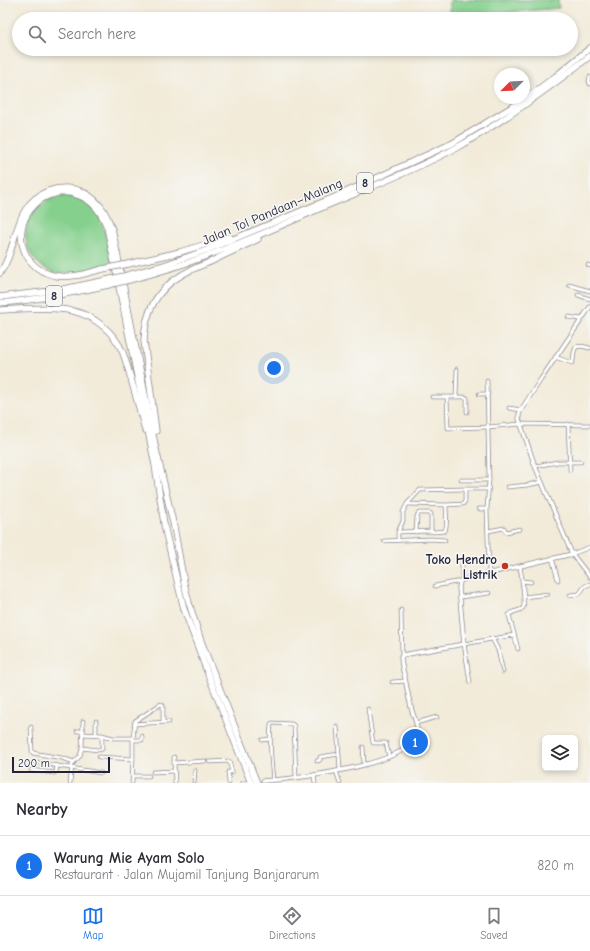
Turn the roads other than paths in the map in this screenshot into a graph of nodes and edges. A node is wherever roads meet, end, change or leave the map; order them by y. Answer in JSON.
{"nodes":[{"id":1,"x":590,"y":48,"type":"edge"},
{"id":2,"x":590,"y":56,"type":"edge"},
{"id":3,"x":590,"y":77,"type":"edge"},
{"id":4,"x":590,"y":84,"type":"edge"},
{"id":5,"x":273,"y":226,"type":"junction"},
{"id":6,"x":0,"y":273,"type":"edge"},
{"id":7,"x":107,"y":283,"type":"junction"},
{"id":8,"x":569,"y":285,"type":"dead end"},
{"id":9,"x":590,"y":291,"type":"edge"},
{"id":10,"x":578,"y":295,"type":"dead end"},
{"id":11,"x":0,"y":297,"type":"edge"},
{"id":12,"x":590,"y":299,"type":"edge"},
{"id":13,"x":0,"y":303,"type":"edge"},
{"id":14,"x":590,"y":308,"type":"edge"},
{"id":15,"x":0,"y":310,"type":"edge"},
{"id":16,"x":568,"y":317,"type":"dead end"},
{"id":17,"x":581,"y":319,"type":"junction"},
{"id":18,"x":590,"y":348,"type":"edge"},
{"id":19,"x":555,"y":357,"type":"junction"},
{"id":20,"x":457,"y":369,"type":"dead end"},
{"id":21,"x":487,"y":381,"type":"dead end"},
{"id":22,"x":480,"y":394,"type":"dead end"},
{"id":23,"x":488,"y":394,"type":"junction"},
{"id":24,"x":432,"y":397,"type":"dead end"},
{"id":25,"x":447,"y":397,"type":"junction"},
{"id":26,"x":456,"y":397,"type":"junction"},
{"id":27,"x":509,"y":408,"type":"dead end"},
{"id":28,"x":521,"y":410,"type":"junction"},
{"id":29,"x":467,"y":412,"type":"dead end"},
{"id":30,"x":518,"y":422,"type":"junction"},
{"id":31,"x":568,"y":424,"type":"junction"},
{"id":32,"x":590,"y":425,"type":"edge"},
{"id":33,"x":488,"y":427,"type":"junction"},
{"id":34,"x":581,"y":462,"type":"dead end"},
{"id":35,"x":570,"y":463,"type":"junction"},
{"id":36,"x":158,"y":465,"type":"junction"},
{"id":37,"x":535,"y":466,"type":"junction"},
{"id":38,"x":570,"y":470,"type":"dead end"},
{"id":39,"x":461,"y":480,"type":"dead end"},
{"id":40,"x":490,"y":480,"type":"junction"},
{"id":41,"x":542,"y":482,"type":"junction"},
{"id":42,"x":508,"y":487,"type":"dead end"},
{"id":43,"x":465,"y":489,"type":"junction"},
{"id":44,"x":488,"y":490,"type":"junction"},
{"id":45,"x":407,"y":504,"type":"junction"},
{"id":46,"x":446,"y":505,"type":"junction"},
{"id":47,"x":487,"y":509,"type":"junction"},
{"id":48,"x":479,"y":510,"type":"dead end"},
{"id":49,"x":520,"y":528,"type":"dead end"},
{"id":50,"x":433,"y":531,"type":"junction"},
{"id":51,"x":398,"y":532,"type":"junction"},
{"id":52,"x":416,"y":532,"type":"junction"},
{"id":53,"x":488,"y":532,"type":"junction"},
{"id":54,"x":435,"y":539,"type":"junction"},
{"id":55,"x":398,"y":540,"type":"junction"},
{"id":56,"x":445,"y":540,"type":"dead end"},
{"id":57,"x":384,"y":541,"type":"dead end"},
{"id":58,"x":590,"y":547,"type":"edge"},
{"id":59,"x":572,"y":554,"type":"junction"},
{"id":60,"x":552,"y":558,"type":"junction"},
{"id":61,"x":462,"y":564,"type":"dead end"},
{"id":62,"x":520,"y":566,"type":"junction"},
{"id":63,"x":489,"y":574,"type":"junction"},
{"id":64,"x":590,"y":577,"type":"edge"},
{"id":65,"x":462,"y":580,"type":"junction"},
{"id":66,"x":558,"y":580,"type":"dead end"},
{"id":67,"x":522,"y":581,"type":"junction"},
{"id":68,"x":531,"y":582,"type":"dead end"},
{"id":69,"x":590,"y":584,"type":"edge"},
{"id":70,"x":435,"y":586,"type":"dead end"},
{"id":71,"x":489,"y":593,"type":"dead end"},
{"id":72,"x":548,"y":594,"type":"dead end"},
{"id":73,"x":570,"y":595,"type":"dead end"},
{"id":74,"x":460,"y":596,"type":"junction"},
{"id":75,"x":524,"y":597,"type":"junction"},
{"id":76,"x":401,"y":610,"type":"dead end"},
{"id":77,"x":514,"y":635,"type":"junction"},
{"id":78,"x":492,"y":638,"type":"junction"},
{"id":79,"x":464,"y":644,"type":"junction"},
{"id":80,"x":518,"y":650,"type":"dead end"},
{"id":81,"x":402,"y":656,"type":"junction"},
{"id":82,"x":503,"y":672,"type":"dead end"},
{"id":83,"x":406,"y":681,"type":"junction"},
{"id":84,"x":392,"y":682,"type":"dead end"},
{"id":85,"x":470,"y":682,"type":"dead end"},
{"id":86,"x":368,"y":709,"type":"dead end"},
{"id":87,"x":437,"y":717,"type":"dead end"},
{"id":88,"x":84,"y":721,"type":"dead end"},
{"id":89,"x":96,"y":721,"type":"dead end"},
{"id":90,"x":164,"y":722,"type":"junction"},
{"id":91,"x":169,"y":722,"type":"dead end"},
{"id":92,"x":416,"y":723,"type":"junction"},
{"id":93,"x":134,"y":724,"type":"junction"},
{"id":94,"x":337,"y":726,"type":"dead end"},
{"id":95,"x":31,"y":727,"type":"dead end"},
{"id":96,"x":77,"y":731,"type":"dead end"},
{"id":97,"x":84,"y":733,"type":"junction"},
{"id":98,"x":96,"y":734,"type":"junction"},
{"id":99,"x":102,"y":735,"type":"junction"},
{"id":100,"x":142,"y":736,"type":"dead end"},
{"id":101,"x":133,"y":739,"type":"junction"},
{"id":102,"x":270,"y":739,"type":"junction"},
{"id":103,"x":262,"y":740,"type":"dead end"},
{"id":104,"x":363,"y":747,"type":"dead end"},
{"id":105,"x":82,"y":748,"type":"junction"},
{"id":106,"x":339,"y":754,"type":"junction"},
{"id":107,"x":99,"y":757,"type":"dead end"},
{"id":108,"x":174,"y":757,"type":"dead end"},
{"id":109,"x":388,"y":757,"type":"junction"},
{"id":110,"x":133,"y":760,"type":"junction"},
{"id":111,"x":205,"y":761,"type":"dead end"},
{"id":112,"x":317,"y":761,"type":"dead end"},
{"id":113,"x":34,"y":762,"type":"dead end"},
{"id":114,"x":74,"y":762,"type":"junction"},
{"id":115,"x":209,"y":762,"type":"dead end"},
{"id":116,"x":174,"y":763,"type":"junction"},
{"id":117,"x":364,"y":765,"type":"junction"},
{"id":118,"x":57,"y":766,"type":"junction"},
{"id":119,"x":72,"y":768,"type":"junction"},
{"id":120,"x":31,"y":770,"type":"dead end"},
{"id":121,"x":194,"y":770,"type":"dead end"},
{"id":122,"x":338,"y":770,"type":"junction"},
{"id":123,"x":174,"y":771,"type":"junction"},
{"id":124,"x":153,"y":772,"type":"dead end"},
{"id":125,"x":102,"y":773,"type":"dead end"},
{"id":126,"x":314,"y":775,"type":"junction"},
{"id":127,"x":133,"y":776,"type":"junction"},
{"id":128,"x":149,"y":776,"type":"dead end"},
{"id":129,"x":296,"y":778,"type":"junction"},
{"id":130,"x":263,"y":781,"type":"dead end"},
{"id":131,"x":271,"y":781,"type":"edge"},
{"id":132,"x":70,"y":783,"type":"edge"},
{"id":133,"x":132,"y":783,"type":"edge"},
{"id":134,"x":175,"y":783,"type":"edge"},
{"id":135,"x":194,"y":783,"type":"edge"},
{"id":136,"x":229,"y":783,"type":"edge"},
{"id":137,"x":243,"y":783,"type":"edge"},
{"id":138,"x":247,"y":783,"type":"edge"},
{"id":139,"x":251,"y":783,"type":"edge"},
{"id":140,"x":257,"y":783,"type":"edge"},
{"id":141,"x":315,"y":783,"type":"edge"},
{"id":142,"x":340,"y":783,"type":"edge"}],
"edges":[{"from":1,"to":5,"type":"highway","name":"Jalan Tol Pandaan–Malang","number":"8"},
{"from":2,"to":5,"type":"highway","name":"Jalan Tol Pandaan–Malang","number":"8"},
{"from":3,"to":4,"type":"street"},
{"from":5,"to":7,"type":"highway","name":"Jalan Tol Pandaan–Malang","number":"8","bridge":true},
{"from":5,"to":36,"type":"highway"},
{"from":5,"to":36,"type":"highway","bridge":true},
{"from":6,"to":36,"type":"highway"},
{"from":7,"to":11,"type":"highway","name":"Jalan Tol Pandaan–Malang","number":"8"},
{"from":7,"to":13,"type":"highway","name":"Jalan Tol Pandaan–Malang","number":"8"},
{"from":8,"to":9,"type":"street"},
{"from":10,"to":12,"type":"street"},
{"from":14,"to":17,"type":"street"},
{"from":15,"to":36,"type":"highway"},
{"from":16,"to":17,"type":"street"},
{"from":17,"to":19,"type":"street"},
{"from":18,"to":19,"type":"street"},
{"from":19,"to":28,"type":"street"},
{"from":20,"to":26,"type":"street"},
{"from":21,"to":23,"type":"street"},
{"from":22,"to":23,"type":"street"},
{"from":23,"to":33,"type":"street"},
{"from":24,"to":25,"type":"street"},
{"from":25,"to":26,"type":"street"},
{"from":25,"to":33,"type":"street"},
{"from":26,"to":29,"type":"street"},
{"from":27,"to":28,"type":"street"},
{"from":28,"to":30,"type":"street"},
{"from":30,"to":31,"type":"street"},
{"from":30,"to":33,"type":"street"},
{"from":30,"to":37,"type":"street"},
{"from":31,"to":32,"type":"street"},
{"from":31,"to":35,"type":"street"},
{"from":33,"to":40,"type":"street"},
{"from":34,"to":35,"type":"street"},
{"from":35,"to":37,"type":"street"},
{"from":35,"to":38,"type":"street"},
{"from":36,"to":139,"type":"highway"},
{"from":36,"to":140,"type":"highway"},
{"from":37,"to":41,"type":"street"},
{"from":39,"to":40,"type":"street"},
{"from":40,"to":44,"type":"street"},
{"from":41,"to":42,"type":"street"},
{"from":41,"to":59,"type":"street"},
{"from":43,"to":44,"type":"street"},
{"from":43,"to":45,"type":"street"},
{"from":43,"to":46,"type":"street"},
{"from":44,"to":47,"type":"street"},
{"from":45,"to":46,"type":"street"},
{"from":45,"to":51,"type":"street"},
{"from":46,"to":50,"type":"street"},
{"from":47,"to":48,"type":"street"},
{"from":47,"to":53,"type":"street"},
{"from":49,"to":53,"type":"street"},
{"from":50,"to":52,"type":"street"},
{"from":50,"to":52,"type":"street"},
{"from":50,"to":54,"type":"street"},
{"from":51,"to":52,"type":"street"},
{"from":51,"to":55,"type":"street"},
{"from":53,"to":63,"type":"street"},
{"from":54,"to":55,"type":"street"},
{"from":54,"to":56,"type":"street"},
{"from":55,"to":57,"type":"street"},
{"from":58,"to":59,"type":"street"},
{"from":59,"to":60,"type":"street"},
{"from":59,"to":64,"type":"street"},
{"from":60,"to":62,"type":"street"},
{"from":60,"to":66,"type":"street"},
{"from":61,"to":65,"type":"street"},
{"from":62,"to":63,"type":"street"},
{"from":62,"to":67,"type":"street"},
{"from":63,"to":65,"type":"street"},
{"from":65,"to":70,"type":"street"},
{"from":65,"to":74,"type":"street"},
{"from":67,"to":68,"type":"street"},
{"from":67,"to":75,"type":"street"},
{"from":69,"to":73,"type":"street"},
{"from":71,"to":74,"type":"street"},
{"from":72,"to":75,"type":"street"},
{"from":74,"to":79,"type":"street"},
{"from":75,"to":77,"type":"street"},
{"from":76,"to":81,"type":"street"},
{"from":77,"to":78,"type":"street"},
{"from":77,"to":80,"type":"street"},
{"from":78,"to":79,"type":"street"},
{"from":78,"to":82,"type":"street"},
{"from":79,"to":81,"type":"street"},
{"from":79,"to":85,"type":"street"},
{"from":81,"to":83,"type":"street"},
{"from":83,"to":84,"type":"street"},
{"from":83,"to":92,"type":"street"},
{"from":86,"to":109,"type":"street"},
{"from":87,"to":92,"type":"street"},
{"from":88,"to":97,"type":"street"},
{"from":89,"to":98,"type":"street"},
{"from":90,"to":91,"type":"street"},
{"from":90,"to":93,"type":"street"},
{"from":90,"to":93,"type":"street"},
{"from":92,"to":109,"type":"street"},
{"from":93,"to":101,"type":"street"},
{"from":94,"to":106,"type":"street"},
{"from":95,"to":114,"type":"street"},
{"from":96,"to":97,"type":"street"},
{"from":97,"to":98,"type":"street"},
{"from":97,"to":105,"type":"street"},
{"from":98,"to":99,"type":"street"},
{"from":99,"to":101,"type":"street"},
{"from":99,"to":105,"type":"street"},
{"from":100,"to":101,"type":"street"},
{"from":101,"to":110,"type":"street"},
{"from":102,"to":103,"type":"street"},
{"from":102,"to":129,"type":"street"},
{"from":102,"to":131,"type":"street"},
{"from":104,"to":117,"type":"street"},
{"from":105,"to":114,"type":"street"},
{"from":106,"to":112,"type":"street"},
{"from":106,"to":122,"type":"street"},
{"from":107,"to":110,"type":"street"},
{"from":108,"to":116,"type":"street"},
{"from":109,"to":117,"type":"street"},
{"from":110,"to":127,"type":"street"},
{"from":111,"to":116,"type":"street"},
{"from":113,"to":118,"type":"street"},
{"from":114,"to":119,"type":"street"},
{"from":115,"to":136,"type":"street"},
{"from":116,"to":123,"type":"street"},
{"from":117,"to":122,"type":"street"},
{"from":118,"to":119,"type":"street"},
{"from":118,"to":120,"type":"street"},
{"from":119,"to":125,"type":"street"},
{"from":119,"to":132,"type":"street"},
{"from":121,"to":135,"type":"street"},
{"from":122,"to":126,"type":"street"},
{"from":122,"to":142,"type":"street"},
{"from":123,"to":124,"type":"street"},
{"from":123,"to":134,"type":"street"},
{"from":126,"to":129,"type":"street"},
{"from":126,"to":141,"type":"street"},
{"from":127,"to":128,"type":"street"},
{"from":127,"to":133,"type":"street"},
{"from":129,"to":131,"type":"street"},
{"from":130,"to":131,"type":"street"},
{"from":137,"to":138,"type":"street"}]}
